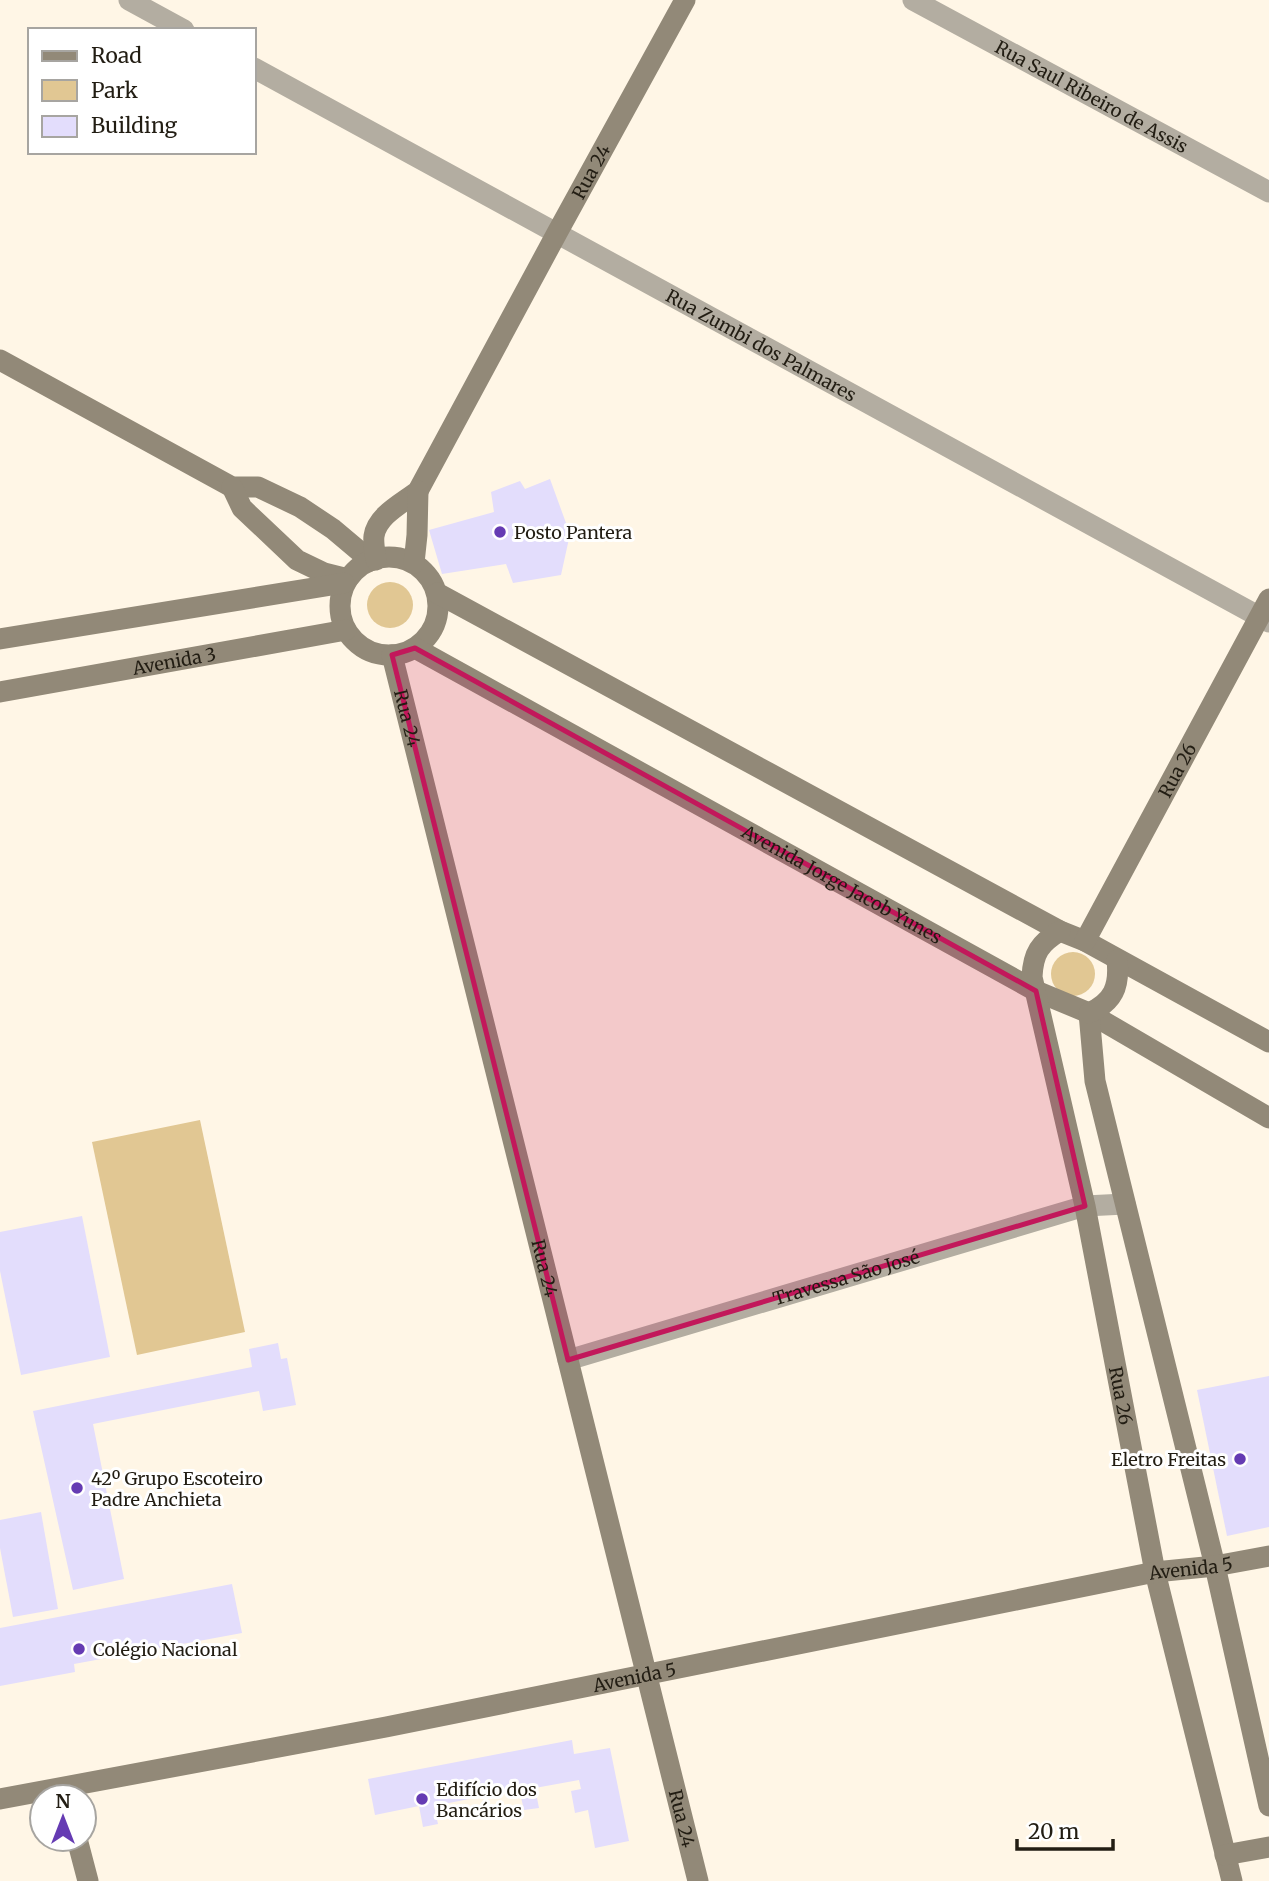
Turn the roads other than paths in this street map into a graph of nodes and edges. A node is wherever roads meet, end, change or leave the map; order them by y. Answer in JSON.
{"nodes":[{"id":1,"x":129,"y":0,"type":"edge"},
{"id":2,"x":685,"y":0,"type":"edge"},
{"id":3,"x":913,"y":0,"type":"edge"},
{"id":4,"x":180,"y":28,"type":"edge"},
{"id":5,"x":256,"y":69,"type":"edge"},
{"id":6,"x":1269,"y":192,"type":"edge"},
{"id":7,"x":557,"y":233,"type":"junction"},
{"id":8,"x":0,"y":360,"type":"edge"},
{"id":9,"x":232,"y":486,"type":"junction"},
{"id":10,"x":418,"y":491,"type":"junction"},
{"id":11,"x":373,"y":560,"type":"junction"},
{"id":12,"x":414,"y":563,"type":"junction"},
{"id":13,"x":346,"y":581,"type":"junction"},
{"id":14,"x":437,"y":593,"type":"junction"},
{"id":15,"x":1266,"y":613,"type":"edge"},
{"id":16,"x":346,"y":630,"type":"junction"},
{"id":17,"x":0,"y":639,"type":"edge"},
{"id":18,"x":415,"y":648,"type":"junction"},
{"id":19,"x":391,"y":655,"type":"junction"},
{"id":20,"x":0,"y":692,"type":"edge"},
{"id":21,"x":1060,"y":931,"type":"junction"},
{"id":22,"x":1085,"y":941,"type":"junction"},
{"id":23,"x":1117,"y":960,"type":"junction"},
{"id":24,"x":1036,"y":991,"type":"junction"},
{"id":25,"x":1088,"y":1013,"type":"junction"},
{"id":26,"x":1269,"y":1042,"type":"edge"},
{"id":27,"x":1269,"y":1118,"type":"edge"},
{"id":28,"x":1125,"y":1204,"type":"junction"},
{"id":29,"x":1084,"y":1206,"type":"junction"},
{"id":30,"x":568,"y":1360,"type":"junction"},
{"id":31,"x":1269,"y":1556,"type":"edge"},
{"id":32,"x":1215,"y":1566,"type":"junction"},
{"id":33,"x":1155,"y":1572,"type":"junction"},
{"id":34,"x":646,"y":1676,"type":"junction"},
{"id":35,"x":98,"y":1785,"type":"edge"},
{"id":36,"x":28,"y":1795,"type":"edge"},
{"id":37,"x":0,"y":1798,"type":"edge"},
{"id":38,"x":1269,"y":1806,"type":"edge"},
{"id":39,"x":1269,"y":1847,"type":"edge"},
{"id":40,"x":81,"y":1853,"type":"edge"},
{"id":41,"x":1225,"y":1855,"type":"junction"},
{"id":42,"x":88,"y":1881,"type":"edge"},
{"id":43,"x":698,"y":1881,"type":"edge"},
{"id":44,"x":1232,"y":1881,"type":"edge"}],
"edges":[{"from":1,"to":4,"type":"street"},
{"from":2,"to":7,"type":"street","name":"Rua 24"},
{"from":3,"to":6,"type":"street","name":"Rua Saul Ribeiro de Assis"},
{"from":5,"to":7,"type":"street","name":"Rua Zumbi dos Palmares"},
{"from":7,"to":10,"type":"street","name":"Rua 24"},
{"from":7,"to":15,"type":"street","name":"Rua Zumbi dos Palmares"},
{"from":8,"to":9,"type":"street"},
{"from":9,"to":11,"type":"street"},
{"from":9,"to":13,"type":"street"},
{"from":10,"to":11,"type":"street","name":"Rua 24"},
{"from":10,"to":12,"type":"street","name":"Rua 24"},
{"from":11,"to":12,"type":"street"},
{"from":11,"to":13,"type":"street"},
{"from":12,"to":14,"type":"street"},
{"from":13,"to":16,"type":"street"},
{"from":13,"to":17,"type":"street"},
{"from":14,"to":18,"type":"street"},
{"from":14,"to":21,"type":"street"},
{"from":15,"to":22,"type":"street","name":"Rua 26"},
{"from":16,"to":19,"type":"street"},
{"from":16,"to":20,"type":"street","name":"Avenida 3"},
{"from":18,"to":19,"type":"street"},
{"from":18,"to":24,"type":"street","name":"Avenida Jorge Jacob Yunes"},
{"from":19,"to":30,"type":"street","name":"Rua 24"},
{"from":21,"to":22,"type":"street"},
{"from":21,"to":24,"type":"street"},
{"from":22,"to":23,"type":"street"},
{"from":23,"to":25,"type":"street"},
{"from":23,"to":26,"type":"street"},
{"from":24,"to":25,"type":"street","name":"Avenida Jorge Jacob Yunes"},
{"from":24,"to":29,"type":"street","name":"Rua 26"},
{"from":25,"to":27,"type":"street","name":"Avenida Jorge Jacob Yunes"},
{"from":25,"to":28,"type":"street"},
{"from":28,"to":29,"type":"street","name":"Travessa São José"},
{"from":28,"to":32,"type":"street"},
{"from":29,"to":30,"type":"street","name":"Travessa São José"},
{"from":29,"to":33,"type":"street","name":"Rua 26"},
{"from":30,"to":34,"type":"street","name":"Rua 24"},
{"from":31,"to":32,"type":"street","name":"Avenida 5"},
{"from":32,"to":33,"type":"street","name":"Avenida 5"},
{"from":32,"to":38,"type":"street"},
{"from":33,"to":34,"type":"street","name":"Avenida 5"},
{"from":33,"to":41,"type":"street","name":"Rua 26"},
{"from":34,"to":35,"type":"street","name":"Avenida 5"},
{"from":34,"to":43,"type":"street","name":"Rua 24"},
{"from":36,"to":37,"type":"street","name":"Avenida 5"},
{"from":39,"to":41,"type":"street"},
{"from":40,"to":42,"type":"street"},
{"from":41,"to":44,"type":"street","name":"Rua 26"}]}
